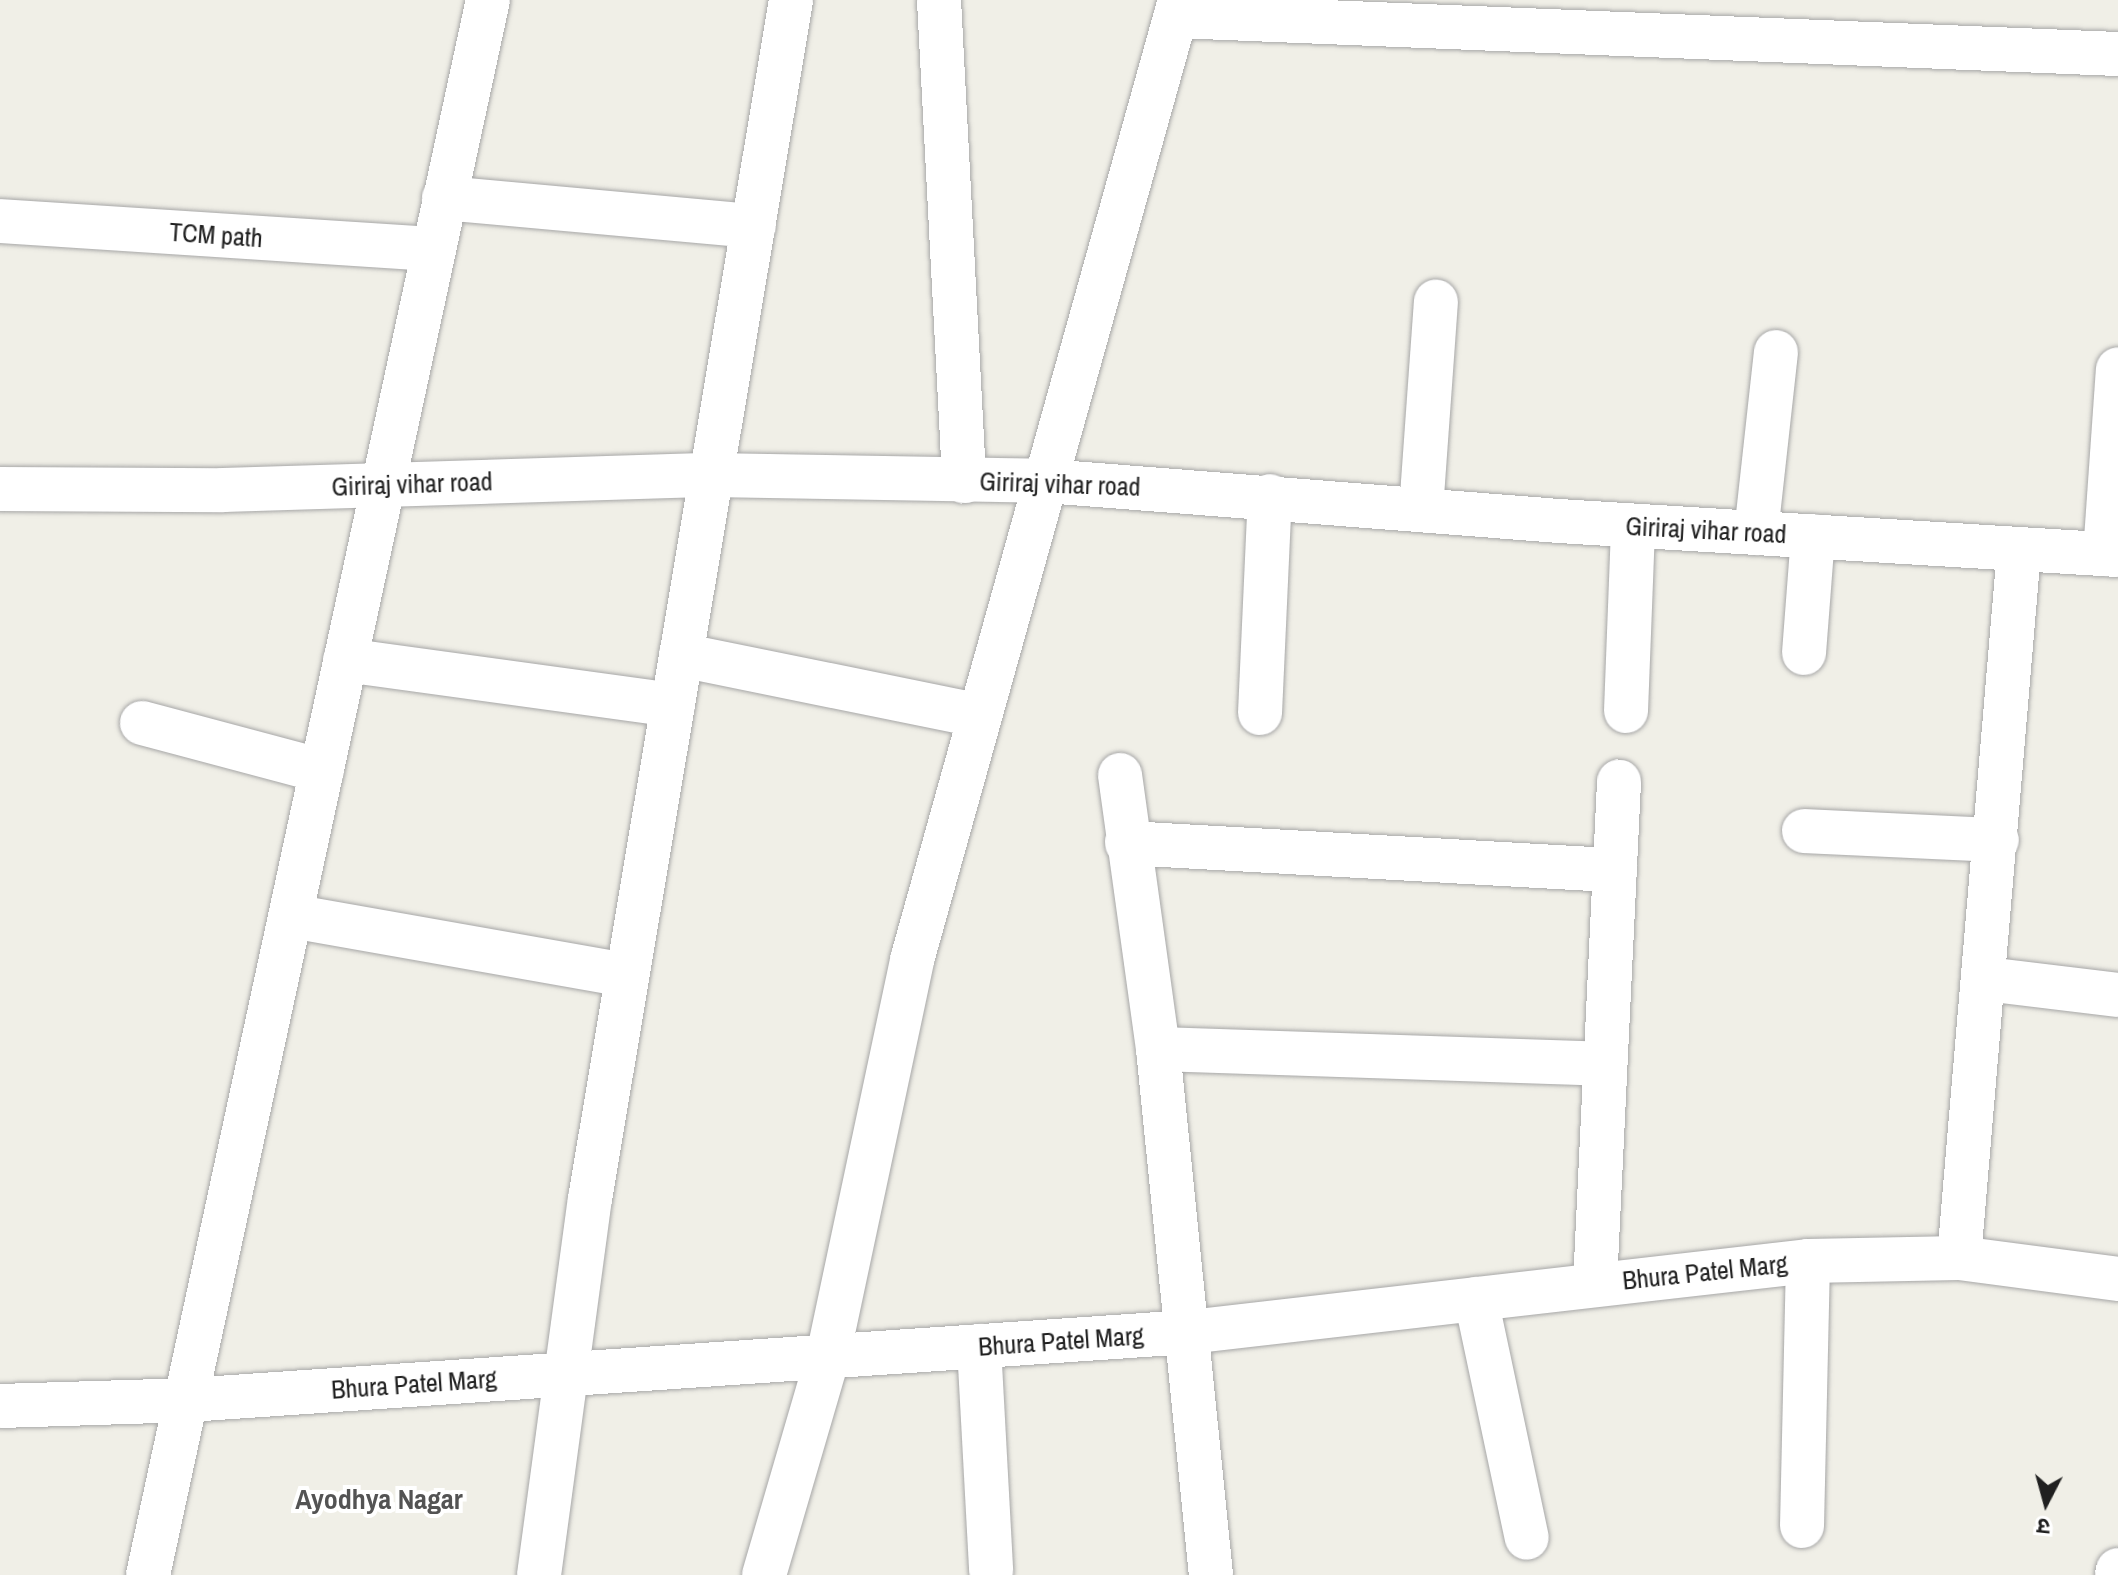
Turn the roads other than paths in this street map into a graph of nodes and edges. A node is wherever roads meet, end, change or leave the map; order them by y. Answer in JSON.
{"nodes":[{"id":1,"x":488,"y":0,"type":"edge"},
{"id":2,"x":791,"y":0,"type":"edge"},
{"id":3,"x":939,"y":0,"type":"edge"},
{"id":4,"x":1178,"y":8,"type":"edge"},
{"id":5,"x":1481,"y":14,"type":"edge"},
{"id":6,"x":2118,"y":54,"type":"edge"},
{"id":7,"x":444,"y":198,"type":"junction"},
{"id":8,"x":0,"y":221,"type":"edge"},
{"id":9,"x":754,"y":226,"type":"junction"},
{"id":10,"x":433,"y":249,"type":"junction"},
{"id":11,"x":1436,"y":302,"type":"dead end"},
{"id":12,"x":1776,"y":352,"type":"dead end"},
{"id":13,"x":2118,"y":369,"type":"edge"},
{"id":14,"x":711,"y":475,"type":"junction"},
{"id":15,"x":964,"y":481,"type":"junction"},
{"id":16,"x":1046,"y":481,"type":"junction"},
{"id":17,"x":383,"y":485,"type":"junction"},
{"id":18,"x":0,"y":489,"type":"edge"},
{"id":19,"x":1270,"y":496,"type":"junction"},
{"id":20,"x":1421,"y":510,"type":"junction"},
{"id":21,"x":1633,"y":526,"type":"junction"},
{"id":22,"x":1756,"y":533,"type":"junction"},
{"id":23,"x":1813,"y":536,"type":"junction"},
{"id":24,"x":2019,"y":551,"type":"junction"},
{"id":25,"x":2111,"y":555,"type":"edge"},
{"id":26,"x":1804,"y":653,"type":"dead end"},
{"id":27,"x":681,"y":655,"type":"junction"},
{"id":28,"x":345,"y":660,"type":"junction"},
{"id":29,"x":673,"y":705,"type":"junction"},
{"id":30,"x":1626,"y":711,"type":"dead end"},
{"id":31,"x":1260,"y":713,"type":"dead end"},
{"id":32,"x":980,"y":716,"type":"junction"},
{"id":33,"x":142,"y":723,"type":"dead end"},
{"id":34,"x":322,"y":771,"type":"junction"},
{"id":35,"x":1120,"y":775,"type":"dead end"},
{"id":36,"x":1619,"y":782,"type":"dead end"},
{"id":37,"x":1804,"y":831,"type":"dead end"},
{"id":38,"x":1997,"y":840,"type":"junction"},
{"id":39,"x":1127,"y":843,"type":"junction"},
{"id":40,"x":1615,"y":870,"type":"junction"},
{"id":41,"x":291,"y":916,"type":"junction"},
{"id":42,"x":626,"y":975,"type":"junction"},
{"id":43,"x":1986,"y":979,"type":"junction"},
{"id":44,"x":2118,"y":995,"type":"edge"},
{"id":45,"x":1158,"y":1049,"type":"junction"},
{"id":46,"x":1604,"y":1064,"type":"junction"},
{"id":47,"x":1959,"y":1258,"type":"junction"},
{"id":48,"x":1808,"y":1261,"type":"junction"},
{"id":49,"x":2118,"y":1279,"type":"edge"},
{"id":50,"x":1595,"y":1284,"type":"junction"},
{"id":51,"x":1476,"y":1299,"type":"junction"},
{"id":52,"x":1189,"y":1332,"type":"junction"},
{"id":53,"x":979,"y":1346,"type":"junction"},
{"id":54,"x":828,"y":1356,"type":"junction"},
{"id":55,"x":563,"y":1374,"type":"junction"},
{"id":56,"x":188,"y":1400,"type":"junction"},
{"id":57,"x":0,"y":1406,"type":"edge"},
{"id":58,"x":1802,"y":1526,"type":"dead end"},
{"id":59,"x":1527,"y":1538,"type":"dead end"},
{"id":60,"x":991,"y":1571,"type":"dead end"},
{"id":61,"x":148,"y":1575,"type":"edge"},
{"id":62,"x":539,"y":1575,"type":"edge"},
{"id":63,"x":764,"y":1575,"type":"edge"},
{"id":64,"x":1211,"y":1575,"type":"edge"}],
"edges":[{"from":1,"to":7,"type":"street"},
{"from":2,"to":9,"type":"street"},
{"from":3,"to":15,"type":"street"},
{"from":4,"to":5,"type":"street"},
{"from":4,"to":16,"type":"street"},
{"from":5,"to":6,"type":"street"},
{"from":7,"to":9,"type":"street"},
{"from":7,"to":10,"type":"street"},
{"from":8,"to":10,"type":"street","name":"TCM path"},
{"from":9,"to":14,"type":"street"},
{"from":10,"to":17,"type":"street"},
{"from":11,"to":20,"type":"street"},
{"from":12,"to":22,"type":"street"},
{"from":13,"to":25,"type":"street"},
{"from":14,"to":15,"type":"street","name":"Giriraj vihar road"},
{"from":14,"to":17,"type":"street","name":"Giriraj vihar road"},
{"from":14,"to":27,"type":"street"},
{"from":15,"to":16,"type":"street","name":"Giriraj vihar road"},
{"from":16,"to":19,"type":"street","name":"Giriraj vihar road"},
{"from":16,"to":32,"type":"street"},
{"from":17,"to":18,"type":"street","name":"Giriraj vihar road"},
{"from":17,"to":28,"type":"street"},
{"from":19,"to":20,"type":"street","name":"Giriraj vihar road"},
{"from":19,"to":31,"type":"street"},
{"from":20,"to":21,"type":"street","name":"Giriraj vihar road"},
{"from":21,"to":22,"type":"street","name":"Giriraj vihar road"},
{"from":21,"to":30,"type":"street"},
{"from":22,"to":23,"type":"street","name":"Giriraj vihar road"},
{"from":23,"to":24,"type":"street","name":"Giriraj vihar road"},
{"from":23,"to":26,"type":"street"},
{"from":24,"to":25,"type":"street","name":"Giriraj vihar road"},
{"from":24,"to":38,"type":"street"},
{"from":27,"to":29,"type":"street"},
{"from":27,"to":32,"type":"street"},
{"from":28,"to":29,"type":"street"},
{"from":28,"to":34,"type":"street"},
{"from":29,"to":42,"type":"street"},
{"from":32,"to":54,"type":"street"},
{"from":33,"to":34,"type":"street"},
{"from":34,"to":41,"type":"street"},
{"from":35,"to":39,"type":"street"},
{"from":36,"to":40,"type":"street"},
{"from":37,"to":38,"type":"street"},
{"from":38,"to":43,"type":"street"},
{"from":39,"to":40,"type":"street"},
{"from":39,"to":45,"type":"street"},
{"from":40,"to":46,"type":"street"},
{"from":41,"to":42,"type":"street"},
{"from":41,"to":56,"type":"street"},
{"from":42,"to":55,"type":"street"},
{"from":43,"to":44,"type":"street"},
{"from":43,"to":47,"type":"street"},
{"from":45,"to":46,"type":"street"},
{"from":45,"to":52,"type":"street"},
{"from":46,"to":50,"type":"street"},
{"from":47,"to":48,"type":"street","name":"Bhura Patel Marg"},
{"from":47,"to":49,"type":"street","name":"Bhura Patel Marg"},
{"from":48,"to":50,"type":"street","name":"Bhura Patel Marg"},
{"from":48,"to":58,"type":"street"},
{"from":50,"to":51,"type":"street","name":"Bhura Patel Marg"},
{"from":51,"to":52,"type":"street","name":"Bhura Patel Marg"},
{"from":51,"to":59,"type":"street"},
{"from":52,"to":53,"type":"street","name":"Bhura Patel Marg"},
{"from":52,"to":64,"type":"street"},
{"from":53,"to":54,"type":"street","name":"Bhura Patel Marg"},
{"from":53,"to":60,"type":"street"},
{"from":54,"to":55,"type":"street","name":"Bhura Patel Marg"},
{"from":54,"to":63,"type":"street"},
{"from":55,"to":56,"type":"street","name":"Bhura Patel Marg"},
{"from":55,"to":62,"type":"street"},
{"from":56,"to":57,"type":"street","name":"Bhura Patel Marg"},
{"from":56,"to":61,"type":"street"}]}
